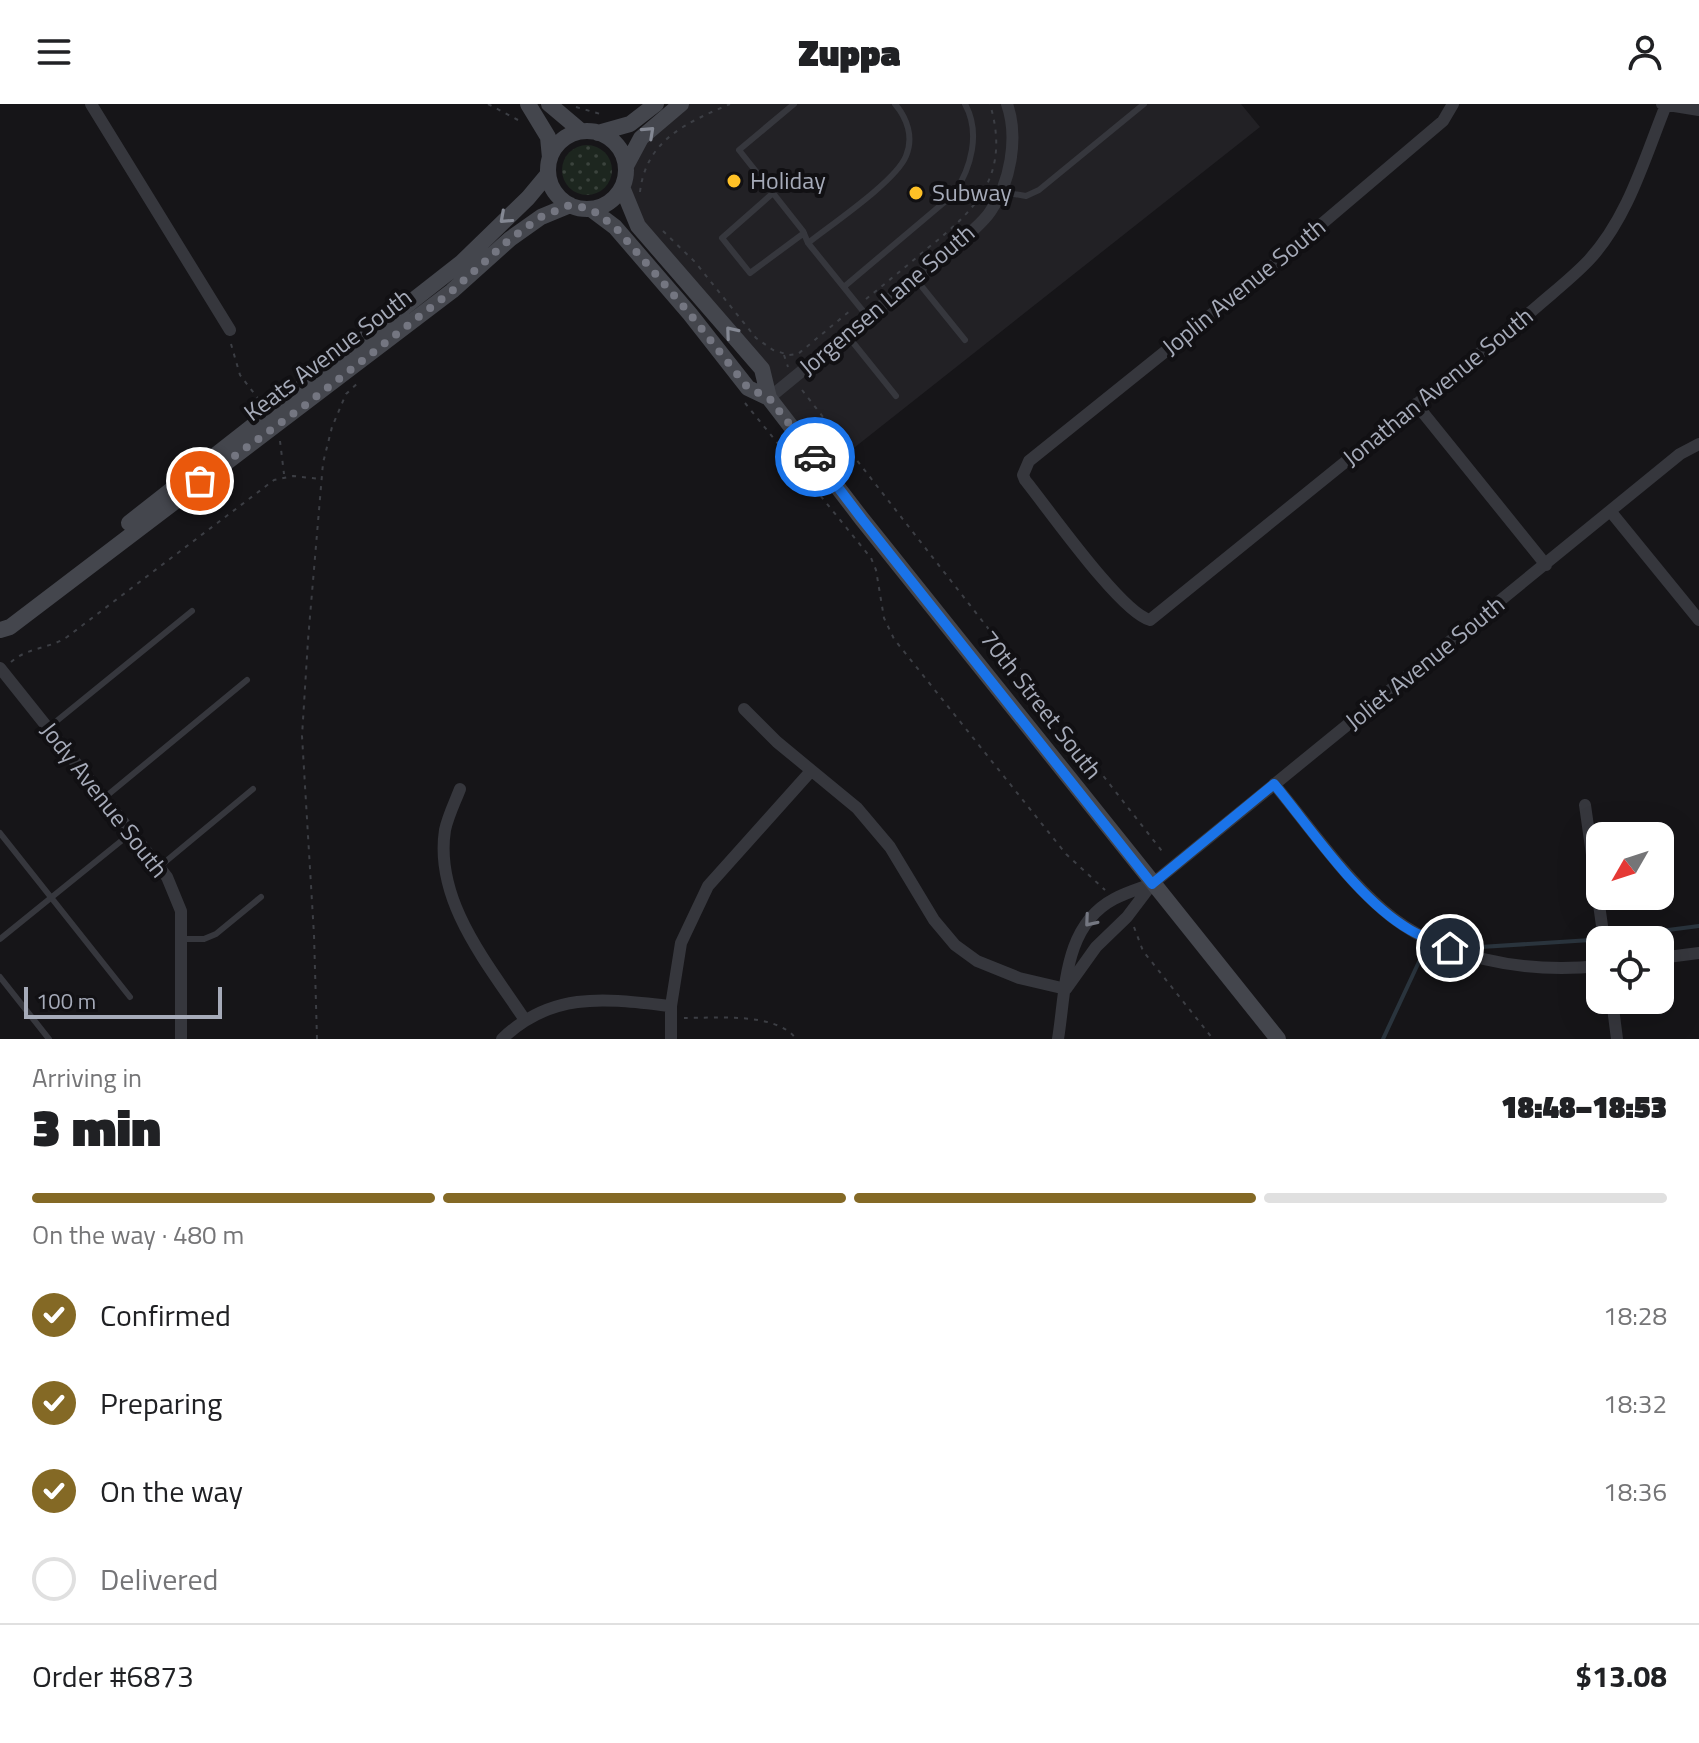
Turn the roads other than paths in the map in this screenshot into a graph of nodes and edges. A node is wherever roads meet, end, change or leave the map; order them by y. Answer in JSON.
{"nodes":[{"id":1,"x":91,"y":104,"type":"edge"},
{"id":2,"x":528,"y":104,"type":"edge"},
{"id":3,"x":549,"y":104,"type":"edge"},
{"id":4,"x":656,"y":104,"type":"edge"},
{"id":5,"x":681,"y":104,"type":"edge"},
{"id":6,"x":794,"y":104,"type":"edge"},
{"id":7,"x":895,"y":104,"type":"edge"},
{"id":8,"x":965,"y":104,"type":"edge"},
{"id":9,"x":1007,"y":104,"type":"edge"},
{"id":10,"x":1144,"y":104,"type":"edge"},
{"id":11,"x":1453,"y":104,"type":"edge"},
{"id":12,"x":1664,"y":104,"type":"edge"},
{"id":13,"x":1699,"y":110,"type":"edge"},
{"id":14,"x":581,"y":131,"type":"junction"},
{"id":15,"x":598,"y":133,"type":"junction"},
{"id":16,"x":549,"y":166,"type":"junction"},
{"id":17,"x":626,"y":166,"type":"junction"},
{"id":18,"x":622,"y":187,"type":"junction"},
{"id":19,"x":1002,"y":192,"type":"junction"},
{"id":20,"x":773,"y":193,"type":"junction"},
{"id":21,"x":570,"y":205,"type":"junction"},
{"id":22,"x":591,"y":209,"type":"junction"},
{"id":23,"x":804,"y":233,"type":"junction"},
{"id":24,"x":808,"y":243,"type":"junction"},
{"id":25,"x":914,"y":277,"type":"junction"},
{"id":26,"x":845,"y":286,"type":"junction"},
{"id":27,"x":867,"y":316,"type":"junction"},
{"id":28,"x":230,"y":330,"type":"road end"},
{"id":29,"x":847,"y":335,"type":"junction"},
{"id":30,"x":965,"y":340,"type":"dead end"},
{"id":31,"x":896,"y":396,"type":"dead end"},
{"id":32,"x":769,"y":398,"type":"junction"},
{"id":33,"x":1416,"y":404,"type":"junction"},
{"id":34,"x":274,"y":418,"type":"junction"},
{"id":35,"x":1699,"y":444,"type":"edge"},
{"id":36,"x":1611,"y":512,"type":"junction"},
{"id":37,"x":1546,"y":565,"type":"junction"},
{"id":38,"x":192,"y":611,"type":"dead end"},
{"id":39,"x":1150,"y":620,"type":"joint"},
{"id":40,"x":1699,"y":620,"type":"edge"},
{"id":41,"x":0,"y":629,"type":"edge"},
{"id":42,"x":0,"y":668,"type":"edge"},
{"id":43,"x":247,"y":680,"type":"dead end"},
{"id":44,"x":744,"y":709,"type":"dead end"},
{"id":45,"x":48,"y":728,"type":"junction"},
{"id":46,"x":811,"y":771,"type":"junction"},
{"id":47,"x":1274,"y":784,"type":"junction"},
{"id":48,"x":253,"y":789,"type":"dead end"},
{"id":49,"x":460,"y":789,"type":"dead end"},
{"id":50,"x":104,"y":798,"type":"junction"},
{"id":51,"x":1585,"y":805,"type":"dead end"},
{"id":52,"x":0,"y":833,"type":"edge"},
{"id":53,"x":132,"y":833,"type":"junction"},
{"id":54,"x":159,"y":867,"type":"junction"},
{"id":55,"x":1152,"y":884,"type":"junction"},
{"id":56,"x":261,"y":897,"type":"dead end"},
{"id":57,"x":51,"y":898,"type":"junction"},
{"id":58,"x":1602,"y":926,"type":"edge"},
{"id":59,"x":0,"y":939,"type":"edge"},
{"id":60,"x":180,"y":939,"type":"junction"},
{"id":61,"x":1699,"y":953,"type":"edge"},
{"id":62,"x":1674,"y":956,"type":"edge"},
{"id":63,"x":1586,"y":966,"type":"edge"},
{"id":64,"x":0,"y":977,"type":"edge"},
{"id":65,"x":1066,"y":989,"type":"junction"},
{"id":66,"x":130,"y":997,"type":"dead end"},
{"id":67,"x":671,"y":1006,"type":"junction"},
{"id":68,"x":1614,"y":1014,"type":"edge"},
{"id":69,"x":525,"y":1020,"type":"junction"},
{"id":70,"x":49,"y":1039,"type":"edge"},
{"id":71,"x":181,"y":1039,"type":"edge"},
{"id":72,"x":502,"y":1039,"type":"edge"},
{"id":73,"x":671,"y":1039,"type":"edge"},
{"id":74,"x":1058,"y":1039,"type":"edge"},
{"id":75,"x":1278,"y":1039,"type":"edge"},
{"id":76,"x":1617,"y":1039,"type":"edge"}],
"edges":[{"from":1,"to":28,"type":"street"},
{"from":2,"to":16,"type":"main road"},
{"from":3,"to":14,"type":"main road"},
{"from":4,"to":15,"type":"main road"},
{"from":17,"to":5,"type":"main road","one_way":true},
{"from":6,"to":20,"type":"lane"},
{"from":7,"to":24,"type":"lane"},
{"from":8,"to":26,"type":"lane"},
{"from":9,"to":19,"type":"street","name":"Jorgensen Lane South"},
{"from":10,"to":19,"type":"lane"},
{"from":11,"to":39,"type":"street","name":"Joplin Avenue South"},
{"from":12,"to":13,"type":"street"},
{"from":12,"to":33,"type":"street","name":"Jonathan Avenue South"},
{"from":14,"to":15,"type":"main road"},
{"from":14,"to":16,"type":"main road"},
{"from":15,"to":17,"type":"main road"},
{"from":16,"to":21,"type":"main road"},
{"from":16,"to":34,"type":"main road","name":"Keats Avenue South","one_way":true},
{"from":17,"to":18,"type":"main road"},
{"from":18,"to":22,"type":"main road"},
{"from":32,"to":18,"type":"main road","name":"70th Street South","one_way":true},
{"from":19,"to":25,"type":"street","name":"Jorgensen Lane South"},
{"from":20,"to":23,"type":"lane"},
{"from":20,"to":23,"type":"lane"},
{"from":21,"to":22,"type":"main road"},
{"from":21,"to":34,"type":"main road","name":"Keats Avenue South"},
{"from":22,"to":32,"type":"main road","name":"70th Street South"},
{"from":23,"to":24,"type":"lane"},
{"from":24,"to":26,"type":"lane"},
{"from":25,"to":27,"type":"street","name":"Jorgensen Lane South"},
{"from":25,"to":30,"type":"lane"},
{"from":26,"to":27,"type":"lane"},
{"from":27,"to":29,"type":"street","name":"Jorgensen Lane South"},
{"from":29,"to":31,"type":"lane"},
{"from":29,"to":32,"type":"street","name":"Jorgensen Lane South"},
{"from":32,"to":55,"type":"main road","name":"70th Street South"},
{"from":33,"to":37,"type":"street"},
{"from":33,"to":39,"type":"street","name":"Jonathan Avenue South"},
{"from":34,"to":41,"type":"main road","name":"Keats Avenue South"},
{"from":35,"to":36,"type":"street","name":"Joliet Avenue South"},
{"from":36,"to":37,"type":"street","name":"Joliet Avenue South"},
{"from":36,"to":40,"type":"street"},
{"from":37,"to":47,"type":"street","name":"Joliet Avenue South"},
{"from":38,"to":45,"type":"lane"},
{"from":42,"to":45,"type":"street","name":"Jody Avenue South"},
{"from":43,"to":50,"type":"lane"},
{"from":44,"to":46,"type":"street"},
{"from":45,"to":50,"type":"street","name":"Jody Avenue South"},
{"from":46,"to":65,"type":"street"},
{"from":46,"to":67,"type":"street"},
{"from":47,"to":55,"type":"street","name":"Joliet Avenue South"},
{"from":47,"to":63,"type":"street"},
{"from":48,"to":54,"type":"lane"},
{"from":49,"to":69,"type":"street"},
{"from":50,"to":53,"type":"street","name":"Jody Avenue South"},
{"from":51,"to":58,"type":"street"},
{"from":52,"to":57,"type":"lane"},
{"from":53,"to":54,"type":"street","name":"Jody Avenue South"},
{"from":53,"to":57,"type":"lane"},
{"from":54,"to":60,"type":"street","name":"Jody Avenue South"},
{"from":55,"to":65,"type":"street","name":"Joliet Avenue South"},
{"from":55,"to":65,"type":"street","name":"Joliet Avenue South","one_way":true},
{"from":55,"to":75,"type":"main road","name":"70th Street South"},
{"from":56,"to":60,"type":"lane"},
{"from":57,"to":59,"type":"lane"},
{"from":57,"to":66,"type":"lane"},
{"from":60,"to":71,"type":"street","name":"Jody Avenue South"},
{"from":61,"to":62,"type":"street"},
{"from":64,"to":70,"type":"lane"},
{"from":65,"to":74,"type":"street","name":"Joliet Avenue South"},
{"from":67,"to":69,"type":"street"},
{"from":67,"to":73,"type":"street"},
{"from":68,"to":76,"type":"street"},
{"from":69,"to":72,"type":"street"}]}
